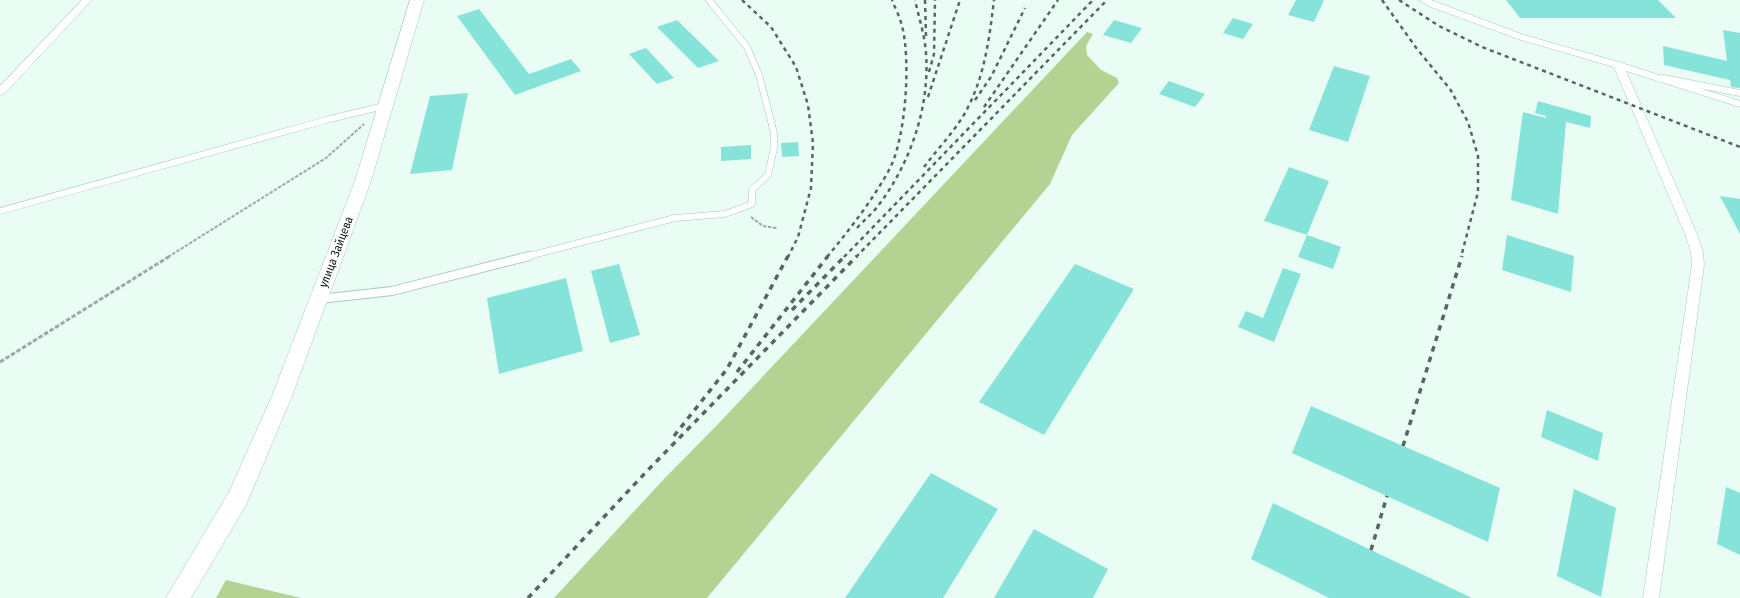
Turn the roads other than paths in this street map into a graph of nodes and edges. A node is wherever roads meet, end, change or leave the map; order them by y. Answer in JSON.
{"nodes":[{"id":1,"x":87,"y":0,"type":"edge"},
{"id":2,"x":417,"y":0,"type":"edge"},
{"id":3,"x":710,"y":0,"type":"edge"},
{"id":4,"x":1424,"y":0,"type":"edge"},
{"id":5,"x":1618,"y":65,"type":"junction"},
{"id":6,"x":1654,"y":76,"type":"junction"},
{"id":7,"x":0,"y":92,"type":"edge"},
{"id":8,"x":1740,"y":94,"type":"edge"},
{"id":9,"x":1740,"y":104,"type":"edge"},
{"id":10,"x":384,"y":106,"type":"junction"},
{"id":11,"x":0,"y":211,"type":"edge"},
{"id":12,"x":318,"y":299,"type":"junction"},
{"id":13,"x":178,"y":598,"type":"edge"},
{"id":14,"x":1652,"y":598,"type":"edge"}],
"edges":[{"from":1,"to":7,"type":"street"},
{"from":2,"to":10,"type":"street","name":"улица Зайцева"},
{"from":3,"to":12,"type":"lane"},
{"from":4,"to":5,"type":"street"},
{"from":5,"to":6,"type":"street"},
{"from":5,"to":14,"type":"street"},
{"from":6,"to":8,"type":"lane"},
{"from":6,"to":9,"type":"street"},
{"from":10,"to":11,"type":"lane"},
{"from":10,"to":12,"type":"street","name":"улица Зайцева"},
{"from":12,"to":13,"type":"street","name":"улица Зайцева"}]}
